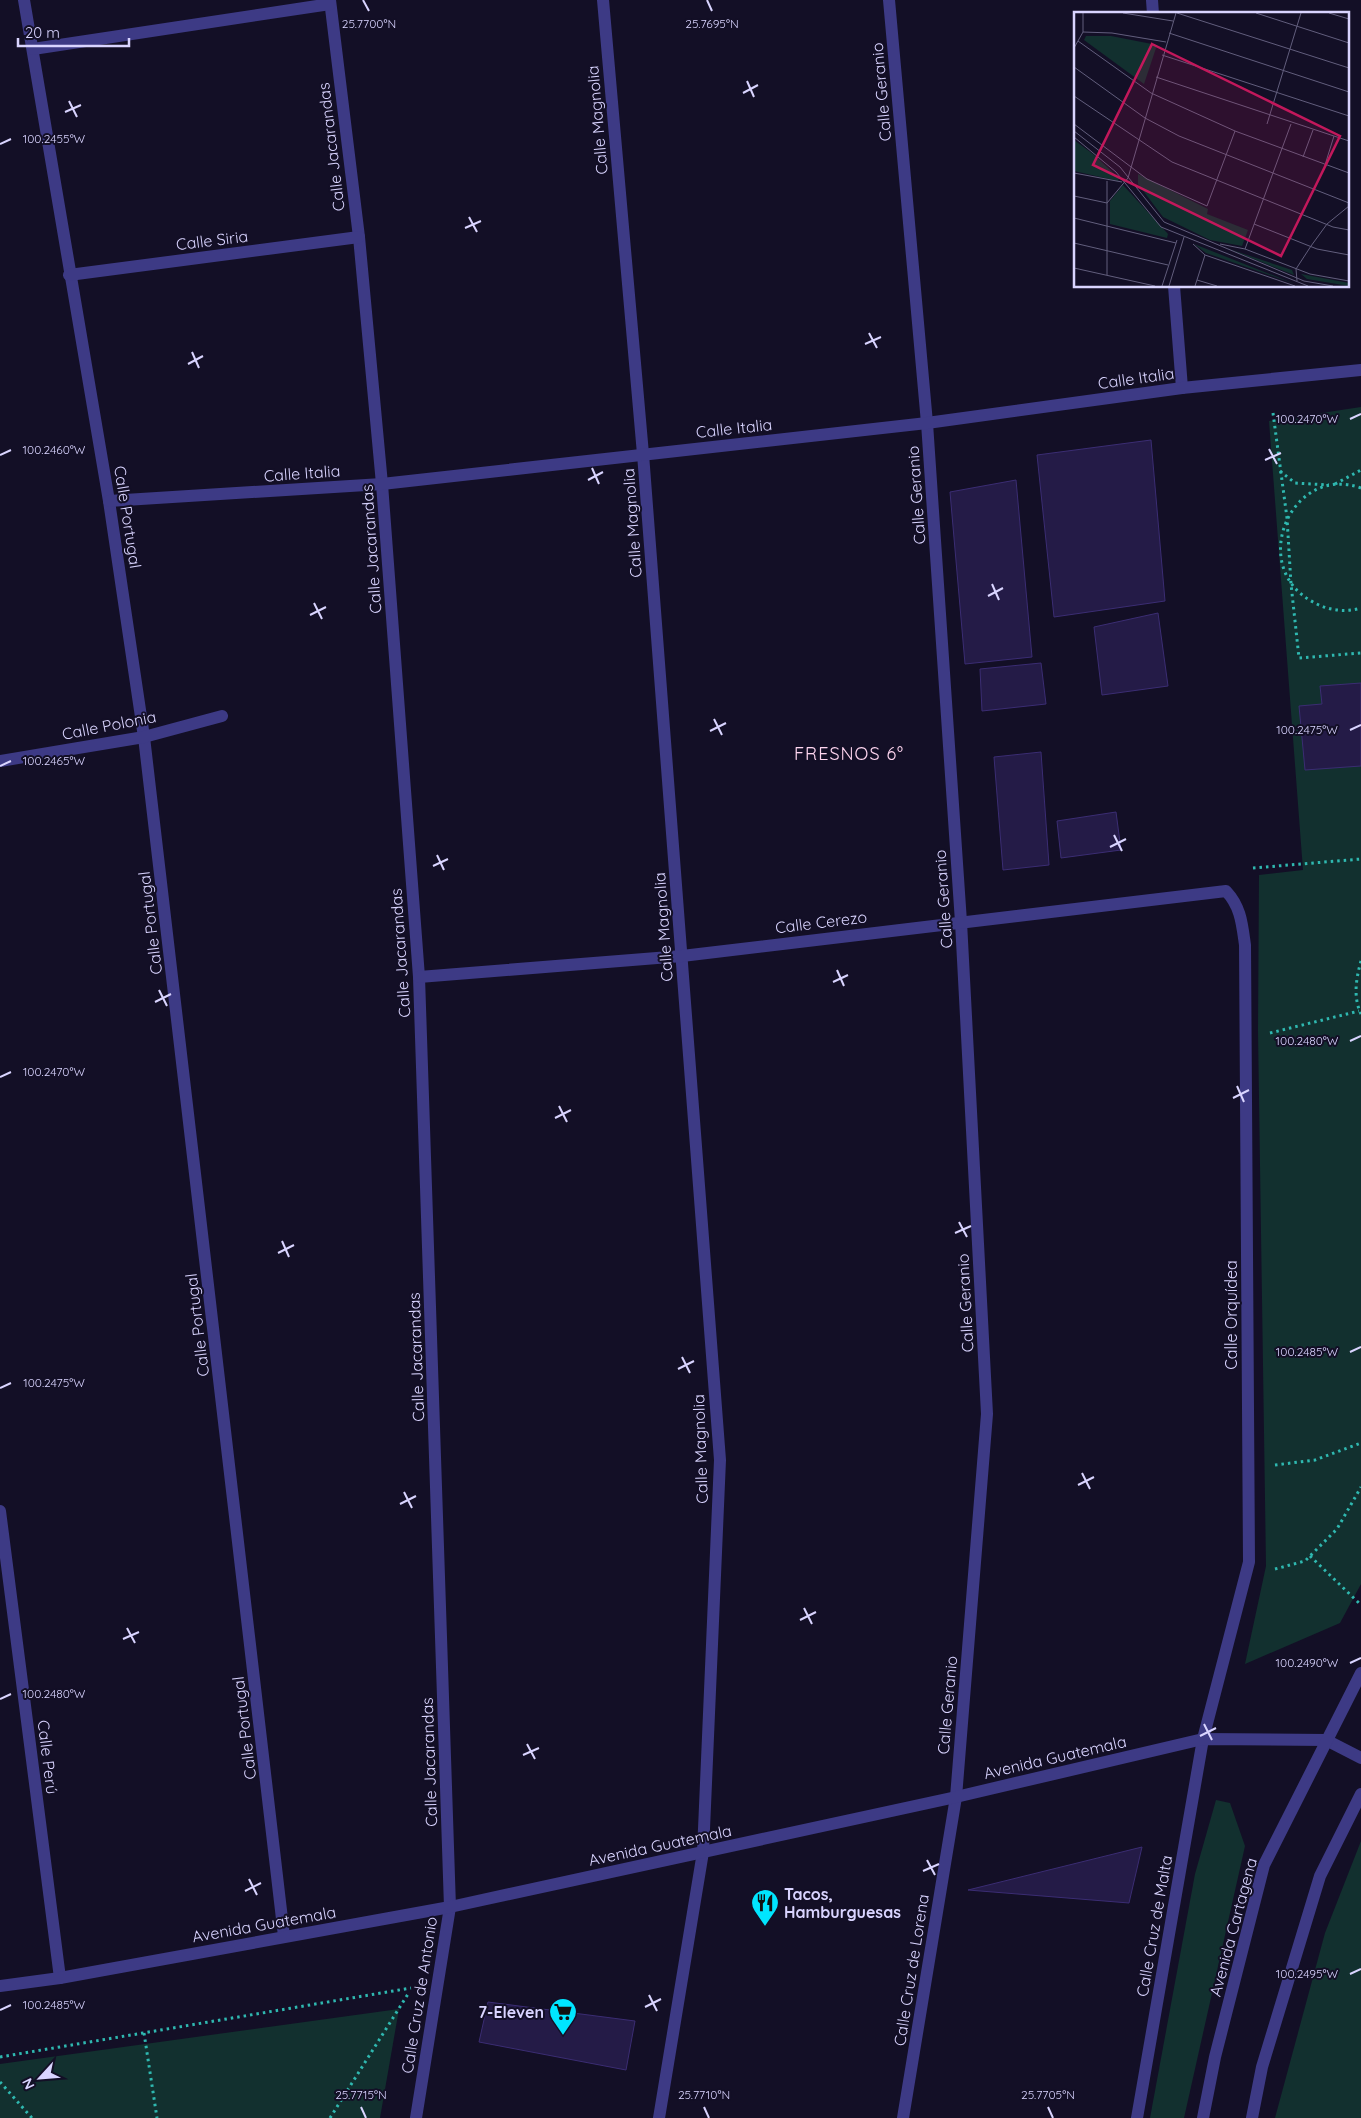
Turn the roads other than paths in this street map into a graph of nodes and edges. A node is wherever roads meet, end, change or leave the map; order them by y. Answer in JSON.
{"nodes":[{"id":1,"x":24,"y":0,"type":"edge"},
{"id":2,"x":603,"y":0,"type":"edge"},
{"id":3,"x":889,"y":0,"type":"edge"},
{"id":4,"x":330,"y":2,"type":"edge"},
{"id":5,"x":33,"y":49,"type":"junction"},
{"id":6,"x":359,"y":237,"type":"junction"},
{"id":7,"x":69,"y":275,"type":"junction"},
{"id":8,"x":1174,"y":288,"type":"edge"},
{"id":9,"x":1361,"y":370,"type":"edge"},
{"id":10,"x":1182,"y":388,"type":"junction"},
{"id":11,"x":927,"y":422,"type":"junction"},
{"id":12,"x":644,"y":454,"type":"junction"},
{"id":13,"x":382,"y":484,"type":"junction"},
{"id":14,"x":109,"y":502,"type":"junction"},
{"id":15,"x":222,"y":716,"type":"dead end"},
{"id":16,"x":144,"y":737,"type":"junction"},
{"id":17,"x":0,"y":761,"type":"edge"},
{"id":18,"x":1226,"y":891,"type":"joint"},
{"id":19,"x":962,"y":922,"type":"junction"},
{"id":20,"x":682,"y":956,"type":"junction"},
{"id":21,"x":419,"y":977,"type":"junction"},
{"id":22,"x":0,"y":1510,"type":"edge"},
{"id":23,"x":1361,"y":1673,"type":"edge"},
{"id":24,"x":1203,"y":1739,"type":"junction"},
{"id":25,"x":1326,"y":1740,"type":"junction"},
{"id":26,"x":1361,"y":1758,"type":"edge"},
{"id":27,"x":1361,"y":1794,"type":"edge"},
{"id":28,"x":956,"y":1797,"type":"junction"},
{"id":29,"x":704,"y":1852,"type":"junction"},
{"id":30,"x":450,"y":1907,"type":"junction"},
{"id":31,"x":284,"y":1936,"type":"junction"},
{"id":32,"x":60,"y":1978,"type":"junction"},
{"id":33,"x":0,"y":1986,"type":"edge"},
{"id":34,"x":416,"y":2118,"type":"edge"},
{"id":35,"x":659,"y":2118,"type":"edge"},
{"id":36,"x":903,"y":2118,"type":"edge"},
{"id":37,"x":1137,"y":2118,"type":"edge"},
{"id":38,"x":1203,"y":2118,"type":"edge"},
{"id":39,"x":1252,"y":2118,"type":"edge"}],
"edges":[{"from":1,"to":5,"type":"street","name":"Calle Portugal"},
{"from":2,"to":12,"type":"street","name":"Calle Magnolia"},
{"from":3,"to":11,"type":"street","name":"Calle Geranio"},
{"from":4,"to":5,"type":"street"},
{"from":4,"to":6,"type":"street","name":"Calle Jacarandas"},
{"from":5,"to":7,"type":"street","name":"Calle Portugal"},
{"from":6,"to":7,"type":"street","name":"Calle Siria"},
{"from":6,"to":13,"type":"street","name":"Calle Jacarandas"},
{"from":7,"to":14,"type":"street","name":"Calle Portugal"},
{"from":8,"to":10,"type":"street"},
{"from":9,"to":10,"type":"street","name":"Calle Italia"},
{"from":10,"to":11,"type":"street","name":"Calle Italia"},
{"from":11,"to":12,"type":"street","name":"Calle Italia"},
{"from":11,"to":19,"type":"street","name":"Calle Geranio"},
{"from":12,"to":13,"type":"street","name":"Calle Italia"},
{"from":12,"to":20,"type":"street","name":"Calle Magnolia"},
{"from":13,"to":14,"type":"street","name":"Calle Italia"},
{"from":13,"to":21,"type":"street","name":"Calle Jacarandas"},
{"from":14,"to":16,"type":"street","name":"Calle Portugal"},
{"from":15,"to":16,"type":"street","name":"Calle Polonia"},
{"from":16,"to":17,"type":"street","name":"Calle Polonia"},
{"from":16,"to":31,"type":"street","name":"Calle Portugal"},
{"from":18,"to":19,"type":"street","name":"Calle Cerezo"},
{"from":18,"to":24,"type":"street","name":"Calle Orquídea"},
{"from":19,"to":20,"type":"street","name":"Calle Cerezo"},
{"from":19,"to":28,"type":"street","name":"Calle Geranio"},
{"from":20,"to":21,"type":"street","name":"Calle Cerezo"},
{"from":20,"to":29,"type":"street","name":"Calle Magnolia"},
{"from":21,"to":30,"type":"street","name":"Calle Jacarandas"},
{"from":22,"to":32,"type":"street","name":"Calle Perú"},
{"from":23,"to":25,"type":"street","name":"Avenida Cartagena"},
{"from":24,"to":25,"type":"street","name":"Avenida Guatemala"},
{"from":24,"to":28,"type":"street","name":"Avenida Guatemala"},
{"from":24,"to":37,"type":"street","name":"Calle Cruz de Malta"},
{"from":25,"to":26,"type":"street"},
{"from":25,"to":38,"type":"street","name":"Avenida Cartagena"},
{"from":27,"to":39,"type":"street"},
{"from":28,"to":29,"type":"street","name":"Avenida Guatemala"},
{"from":28,"to":36,"type":"street","name":"Calle Cruz de Lorena"},
{"from":29,"to":30,"type":"street","name":"Avenida Guatemala"},
{"from":29,"to":35,"type":"street","name":"Calle Magnolia"},
{"from":30,"to":31,"type":"street","name":"Avenida Guatemala"},
{"from":30,"to":34,"type":"street","name":"Calle Cruz de Antonio"},
{"from":31,"to":32,"type":"street","name":"Avenida Guatemala"},
{"from":32,"to":33,"type":"street","name":"Avenida Guatemala"}]}
